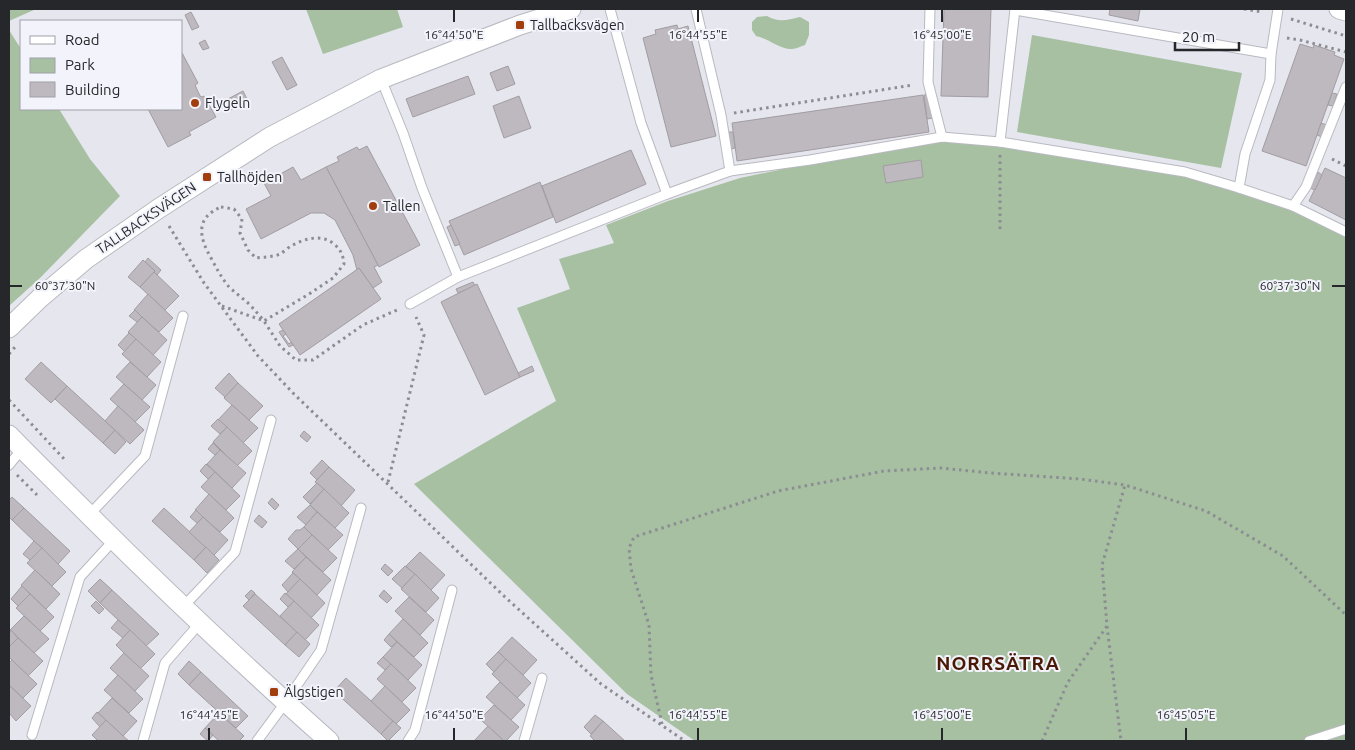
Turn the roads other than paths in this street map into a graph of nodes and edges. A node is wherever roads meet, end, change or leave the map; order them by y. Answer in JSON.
{"nodes":[{"id":1,"x":571,"y":9,"type":"edge"},
{"id":2,"x":610,"y":9,"type":"edge"},
{"id":3,"x":696,"y":9,"type":"edge"},
{"id":4,"x":930,"y":9,"type":"edge"},
{"id":5,"x":1015,"y":9,"type":"edge"},
{"id":6,"x":1339,"y":9,"type":"edge"},
{"id":7,"x":1346,"y":11,"type":"edge"},
{"id":8,"x":1278,"y":12,"type":"edge"},
{"id":9,"x":1272,"y":54,"type":"junction"},
{"id":10,"x":381,"y":79,"type":"junction"},
{"id":11,"x":1346,"y":87,"type":"edge"},
{"id":12,"x":942,"y":137,"type":"junction"},
{"id":13,"x":1000,"y":142,"type":"junction"},
{"id":14,"x":730,"y":171,"type":"junction"},
{"id":15,"x":1239,"y":188,"type":"junction"},
{"id":16,"x":668,"y":194,"type":"junction"},
{"id":17,"x":1293,"y":206,"type":"junction"},
{"id":18,"x":1346,"y":232,"type":"edge"},
{"id":19,"x":458,"y":277,"type":"junction"},
{"id":20,"x":410,"y":304,"type":"road end"},
{"id":21,"x":183,"y":316,"type":"dead end"},
{"id":22,"x":9,"y":328,"type":"edge"},
{"id":23,"x":271,"y":420,"type":"dead end"},
{"id":24,"x":9,"y":435,"type":"edge"},
{"id":25,"x":22,"y":449,"type":"junction"},
{"id":26,"x":9,"y":465,"type":"edge"},
{"id":27,"x":361,"y":508,"type":"dead end"},
{"id":28,"x":90,"y":515,"type":"junction"},
{"id":29,"x":114,"y":540,"type":"junction"},
{"id":30,"x":452,"y":590,"type":"dead end"},
{"id":31,"x":183,"y":607,"type":"junction"},
{"id":32,"x":200,"y":623,"type":"junction"},
{"id":33,"x":542,"y":678,"type":"dead end"},
{"id":34,"x":285,"y":703,"type":"junction"},
{"id":35,"x":1346,"y":728,"type":"edge"},
{"id":36,"x":32,"y":735,"type":"dead end"},
{"id":37,"x":143,"y":741,"type":"edge"},
{"id":38,"x":257,"y":741,"type":"edge"},
{"id":39,"x":329,"y":741,"type":"edge"},
{"id":40,"x":408,"y":741,"type":"edge"},
{"id":41,"x":524,"y":741,"type":"edge"},
{"id":42,"x":1309,"y":741,"type":"edge"}],
"edges":[{"from":1,"to":10,"type":"street","name":"TALLBACKSVÄGEN"},
{"from":2,"to":16,"type":"lane"},
{"from":3,"to":14,"type":"lane"},
{"from":4,"to":12,"type":"lane"},
{"from":5,"to":9,"type":"lane"},
{"from":5,"to":13,"type":"lane"},
{"from":6,"to":7,"type":"street"},
{"from":8,"to":9,"type":"lane"},
{"from":9,"to":15,"type":"lane"},
{"from":10,"to":19,"type":"lane"},
{"from":10,"to":22,"type":"street","name":"TALLBACKSVÄGEN"},
{"from":11,"to":17,"type":"lane"},
{"from":12,"to":13,"type":"lane"},
{"from":12,"to":14,"type":"lane"},
{"from":13,"to":15,"type":"lane"},
{"from":14,"to":16,"type":"lane"},
{"from":15,"to":17,"type":"lane"},
{"from":16,"to":19,"type":"lane"},
{"from":17,"to":18,"type":"lane"},
{"from":19,"to":20,"type":"lane"},
{"from":21,"to":28,"type":"lane"},
{"from":23,"to":31,"type":"lane"},
{"from":24,"to":25,"type":"street"},
{"from":25,"to":26,"type":"lane"},
{"from":25,"to":28,"type":"street"},
{"from":27,"to":34,"type":"lane"},
{"from":28,"to":29,"type":"street"},
{"from":29,"to":31,"type":"street"},
{"from":29,"to":36,"type":"lane"},
{"from":30,"to":40,"type":"lane"},
{"from":31,"to":32,"type":"street"},
{"from":32,"to":34,"type":"street"},
{"from":32,"to":37,"type":"lane"},
{"from":33,"to":41,"type":"lane"},
{"from":34,"to":38,"type":"lane"},
{"from":34,"to":39,"type":"street"},
{"from":35,"to":42,"type":"lane"}]}
